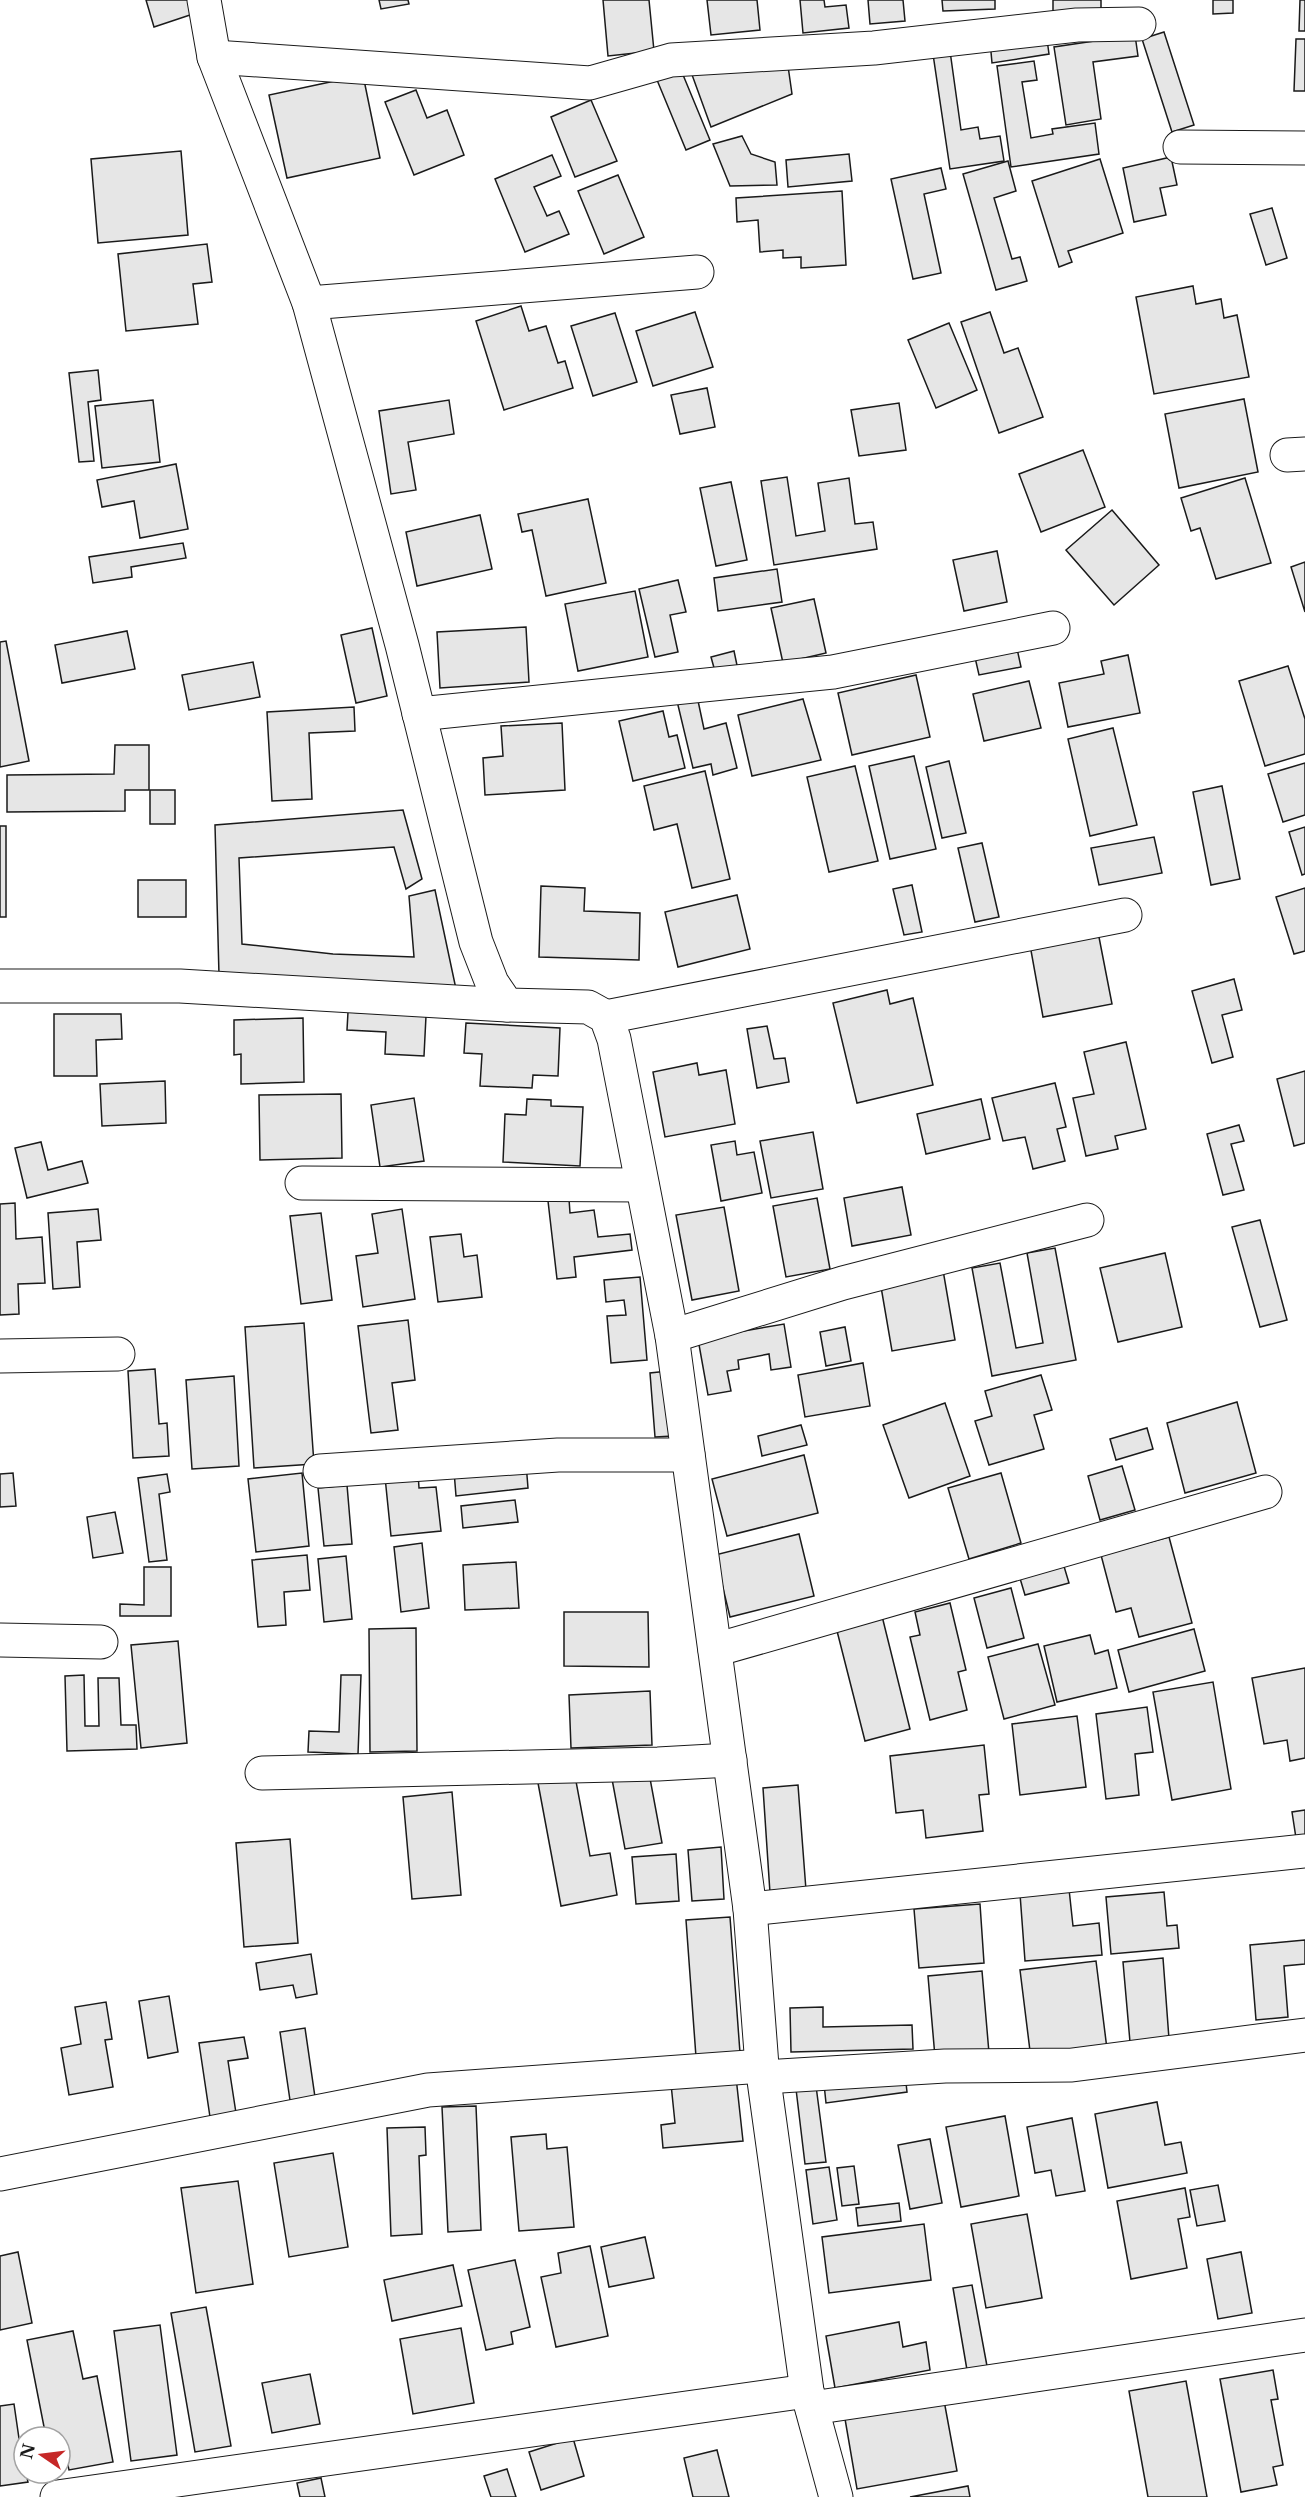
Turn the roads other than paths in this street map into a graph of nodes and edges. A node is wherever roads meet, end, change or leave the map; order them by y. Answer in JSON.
{"nodes":[{"id":1,"x":204,"y":0,"type":"edge"},
{"id":2,"x":1139,"y":24,"type":"dead end"},
{"id":3,"x":214,"y":57,"type":"junction"},
{"id":4,"x":1180,"y":147,"type":"dead end"},
{"id":5,"x":1305,"y":148,"type":"edge"},
{"id":6,"x":697,"y":272,"type":"dead end"},
{"id":7,"x":309,"y":303,"type":"junction"},
{"id":8,"x":1053,"y":628,"type":"dead end"},
{"id":9,"x":419,"y":714,"type":"junction"},
{"id":10,"x":1125,"y":915,"type":"dead end"},
{"id":11,"x":0,"y":986,"type":"edge"},
{"id":12,"x":507,"y":1005,"type":"junction"},
{"id":13,"x":606,"y":1017,"type":"junction"},
{"id":14,"x":302,"y":1183,"type":"dead end"},
{"id":15,"x":642,"y":1185,"type":"junction"},
{"id":16,"x":1088,"y":1220,"type":"dead end"},
{"id":17,"x":672,"y":1336,"type":"junction"},
{"id":18,"x":118,"y":1354,"type":"dead end"},
{"id":19,"x":0,"y":1356,"type":"edge"},
{"id":20,"x":688,"y":1455,"type":"junction"},
{"id":21,"x":320,"y":1471,"type":"dead end"},
{"id":22,"x":1265,"y":1492,"type":"dead end"},
{"id":23,"x":0,"y":1640,"type":"edge"},
{"id":24,"x":101,"y":1642,"type":"dead end"},
{"id":25,"x":715,"y":1650,"type":"junction"},
{"id":26,"x":730,"y":1760,"type":"junction"},
{"id":27,"x":262,"y":1773,"type":"dead end"},
{"id":28,"x":1305,"y":1851,"type":"edge"},
{"id":29,"x":750,"y":1909,"type":"junction"},
{"id":30,"x":1305,"y":2035,"type":"edge"},
{"id":31,"x":763,"y":2072,"type":"junction"},
{"id":32,"x":0,"y":2174,"type":"edge"},
{"id":33,"x":1305,"y":2335,"type":"edge"},
{"id":34,"x":809,"y":2400,"type":"junction"},
{"id":35,"x":57,"y":2497,"type":"edge"},
{"id":36,"x":836,"y":2497,"type":"edge"}],
"edges":[{"from":1,"to":3,"type":"street"},
{"from":2,"to":3,"type":"street"},
{"from":3,"to":7,"type":"street"},
{"from":4,"to":5,"type":"street"},
{"from":6,"to":7,"type":"street"},
{"from":7,"to":9,"type":"street"},
{"from":8,"to":9,"type":"street"},
{"from":9,"to":12,"type":"street"},
{"from":10,"to":13,"type":"street"},
{"from":11,"to":12,"type":"street"},
{"from":12,"to":13,"type":"street"},
{"from":13,"to":15,"type":"street"},
{"from":14,"to":15,"type":"street"},
{"from":15,"to":17,"type":"street"},
{"from":16,"to":17,"type":"street"},
{"from":17,"to":20,"type":"street"},
{"from":18,"to":19,"type":"street"},
{"from":20,"to":21,"type":"street"},
{"from":20,"to":25,"type":"street"},
{"from":22,"to":25,"type":"street"},
{"from":23,"to":24,"type":"street"},
{"from":25,"to":26,"type":"street"},
{"from":26,"to":27,"type":"street"},
{"from":26,"to":29,"type":"street"},
{"from":28,"to":29,"type":"street"},
{"from":29,"to":31,"type":"street"},
{"from":30,"to":31,"type":"street"},
{"from":31,"to":32,"type":"street"},
{"from":31,"to":34,"type":"street"},
{"from":33,"to":34,"type":"street"},
{"from":34,"to":35,"type":"street"},
{"from":34,"to":36,"type":"street"}]}
